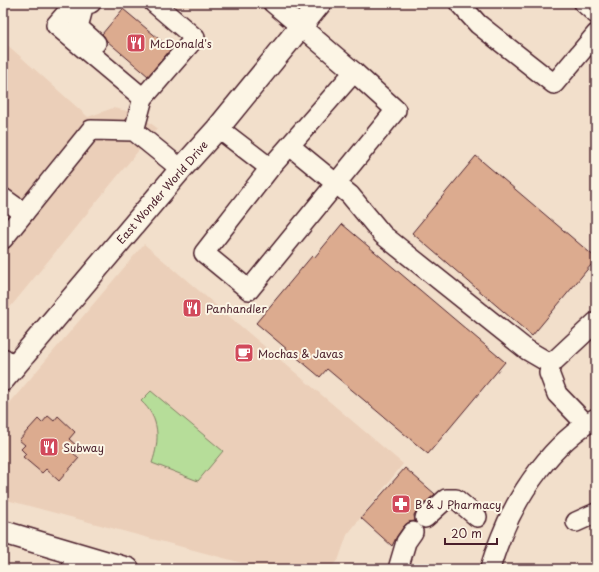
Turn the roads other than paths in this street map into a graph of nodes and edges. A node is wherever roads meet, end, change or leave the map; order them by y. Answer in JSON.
{"nodes":[{"id":1,"x":75,"y":3,"type":"edge"},
{"id":2,"x":92,"y":3,"type":"edge"},
{"id":3,"x":154,"y":3,"type":"edge"},
{"id":4,"x":273,"y":3,"type":"edge"},
{"id":5,"x":320,"y":3,"type":"edge"},
{"id":6,"x":459,"y":3,"type":"edge"},
{"id":7,"x":584,"y":3,"type":"edge"},
{"id":8,"x":596,"y":14,"type":"edge"},
{"id":9,"x":300,"y":26,"type":"junction"},
{"id":10,"x":594,"y":42,"type":"edge"},
{"id":11,"x":354,"y":72,"type":"junction"},
{"id":12,"x":120,"y":79,"type":"junction"},
{"id":13,"x":143,"y":98,"type":"junction"},
{"id":14,"x":218,"y":128,"type":"junction"},
{"id":15,"x":134,"y":131,"type":"junction"},
{"id":16,"x":290,"y":146,"type":"junction"},
{"id":17,"x":270,"y":168,"type":"junction"},
{"id":18,"x":181,"y":169,"type":"junction"},
{"id":19,"x":336,"y":183,"type":"junction"},
{"id":20,"x":3,"y":198,"type":"edge"},
{"id":21,"x":24,"y":213,"type":"junction"},
{"id":22,"x":3,"y":239,"type":"edge"},
{"id":23,"x":596,"y":322,"type":"edge"},
{"id":24,"x":551,"y":364,"type":"junction"},
{"id":25,"x":7,"y":368,"type":"edge"},
{"id":26,"x":591,"y":421,"type":"edge"},
{"id":27,"x":596,"y":513,"type":"edge"},
{"id":28,"x":477,"y":517,"type":"dead end"},
{"id":29,"x":576,"y":522,"type":"dead end"},
{"id":30,"x":3,"y":532,"type":"edge"},
{"id":31,"x":73,"y":561,"type":"edge"},
{"id":32,"x":128,"y":569,"type":"edge"},
{"id":33,"x":398,"y":569,"type":"edge"},
{"id":34,"x":490,"y":569,"type":"edge"}],
"edges":[{"from":1,"to":12,"type":"street"},
{"from":2,"to":12,"type":"street"},
{"from":3,"to":13,"type":"street"},
{"from":4,"to":9,"type":"street"},
{"from":5,"to":9,"type":"main road","name":"East Wonder World Drive"},
{"from":6,"to":10,"type":"street"},
{"from":7,"to":8,"type":"street"},
{"from":9,"to":11,"type":"street"},
{"from":9,"to":14,"type":"main road","name":"East Wonder World Drive"},
{"from":11,"to":16,"type":"street"},
{"from":11,"to":19,"type":"street"},
{"from":12,"to":13,"type":"street"},
{"from":13,"to":15,"type":"street"},
{"from":14,"to":17,"type":"street"},
{"from":14,"to":18,"type":"main road","name":"East Wonder World Drive"},
{"from":15,"to":18,"type":"street"},
{"from":15,"to":21,"type":"street"},
{"from":16,"to":17,"type":"street"},
{"from":16,"to":19,"type":"street"},
{"from":17,"to":19,"type":"street"},
{"from":18,"to":25,"type":"main road","name":"East Wonder World Drive"},
{"from":19,"to":24,"type":"street"},
{"from":20,"to":21,"type":"street"},
{"from":21,"to":22,"type":"street"},
{"from":23,"to":24,"type":"street"},
{"from":24,"to":26,"type":"street"},
{"from":26,"to":34,"type":"street"},
{"from":27,"to":29,"type":"street"},
{"from":28,"to":33,"type":"street"},
{"from":30,"to":31,"type":"main road"},
{"from":31,"to":32,"type":"main road"}]}
